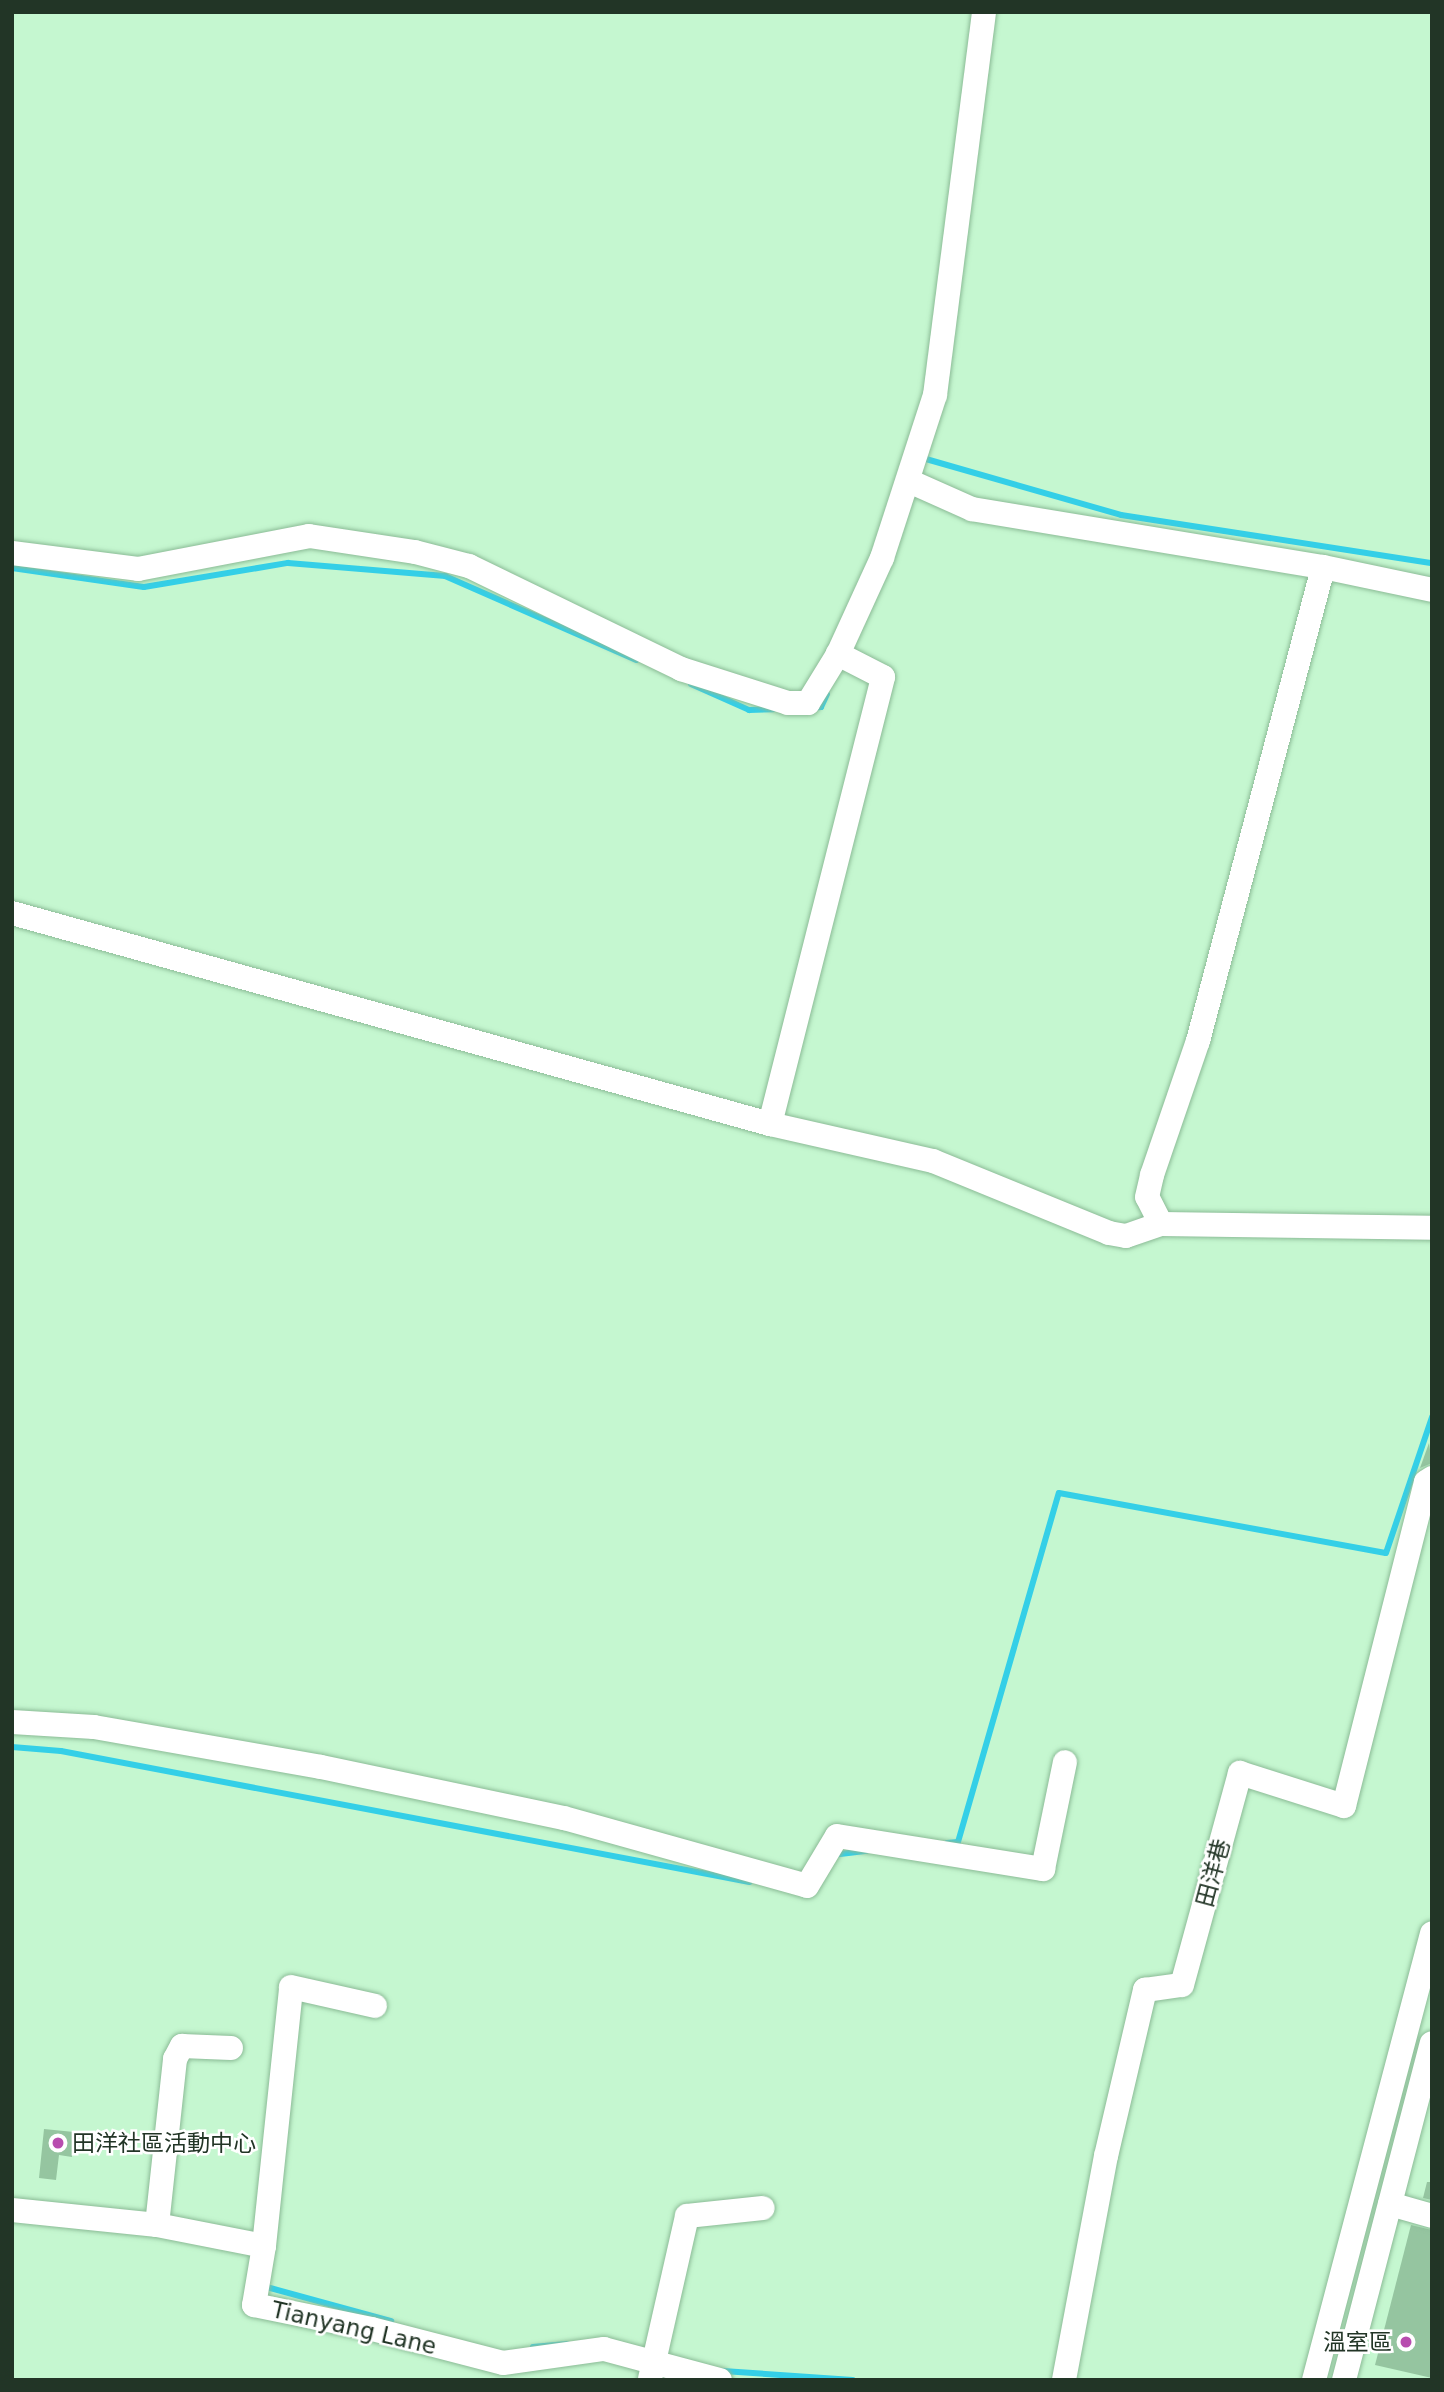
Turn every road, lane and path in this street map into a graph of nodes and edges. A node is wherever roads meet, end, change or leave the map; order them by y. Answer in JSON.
{"nodes":[{"id":1,"x":984,"y":12,"type":"edge"},
{"id":2,"x":909,"y":481,"type":"junction"},
{"id":3,"x":12,"y":553,"type":"edge"},
{"id":4,"x":1323,"y":567,"type":"junction"},
{"id":5,"x":1432,"y":590,"type":"edge"},
{"id":6,"x":838,"y":654,"type":"junction"},
{"id":7,"x":12,"y":913,"type":"edge"},
{"id":8,"x":771,"y":1124,"type":"junction"},
{"id":9,"x":1161,"y":1224,"type":"junction"},
{"id":10,"x":1432,"y":1228,"type":"edge"},
{"id":11,"x":1432,"y":1478,"type":"edge"},
{"id":12,"x":12,"y":1722,"type":"edge"},
{"id":13,"x":1065,"y":1762,"type":"dead end"},
{"id":14,"x":1432,"y":1933,"type":"edge"},
{"id":15,"x":375,"y":2006,"type":"dead end"},
{"id":16,"x":1432,"y":2043,"type":"edge"},
{"id":17,"x":231,"y":2048,"type":"dead end"},
{"id":18,"x":1390,"y":2204,"type":"junction"},
{"id":19,"x":763,"y":2208,"type":"dead end"},
{"id":20,"x":12,"y":2210,"type":"edge"},
{"id":21,"x":1432,"y":2216,"type":"edge"},
{"id":22,"x":157,"y":2225,"type":"junction"},
{"id":23,"x":264,"y":2246,"type":"junction"},
{"id":24,"x":652,"y":2373,"type":"edge"},
{"id":25,"x":720,"y":2380,"type":"edge"},
{"id":26,"x":1064,"y":2380,"type":"edge"},
{"id":27,"x":1314,"y":2380,"type":"edge"},
{"id":28,"x":1344,"y":2380,"type":"edge"}],
"edges":[{"from":1,"to":2,"type":"street"},
{"from":2,"to":4,"type":"street"},
{"from":2,"to":6,"type":"street"},
{"from":3,"to":6,"type":"street"},
{"from":4,"to":5,"type":"street"},
{"from":4,"to":9,"type":"street"},
{"from":6,"to":8,"type":"street"},
{"from":7,"to":8,"type":"street"},
{"from":8,"to":9,"type":"street"},
{"from":9,"to":10,"type":"street"},
{"from":11,"to":26,"type":"street","name":"田洋巷"},
{"from":12,"to":13,"type":"street"},
{"from":14,"to":27,"type":"street"},
{"from":15,"to":23,"type":"street"},
{"from":16,"to":18,"type":"street"},
{"from":17,"to":22,"type":"street"},
{"from":18,"to":21,"type":"street"},
{"from":18,"to":28,"type":"street"},
{"from":19,"to":24,"type":"street"},
{"from":20,"to":22,"type":"street"},
{"from":22,"to":23,"type":"street"},
{"from":23,"to":24,"type":"street","name":"Tianyang Lane"},
{"from":24,"to":25,"type":"street","name":"Tianyang Lane"}]}
